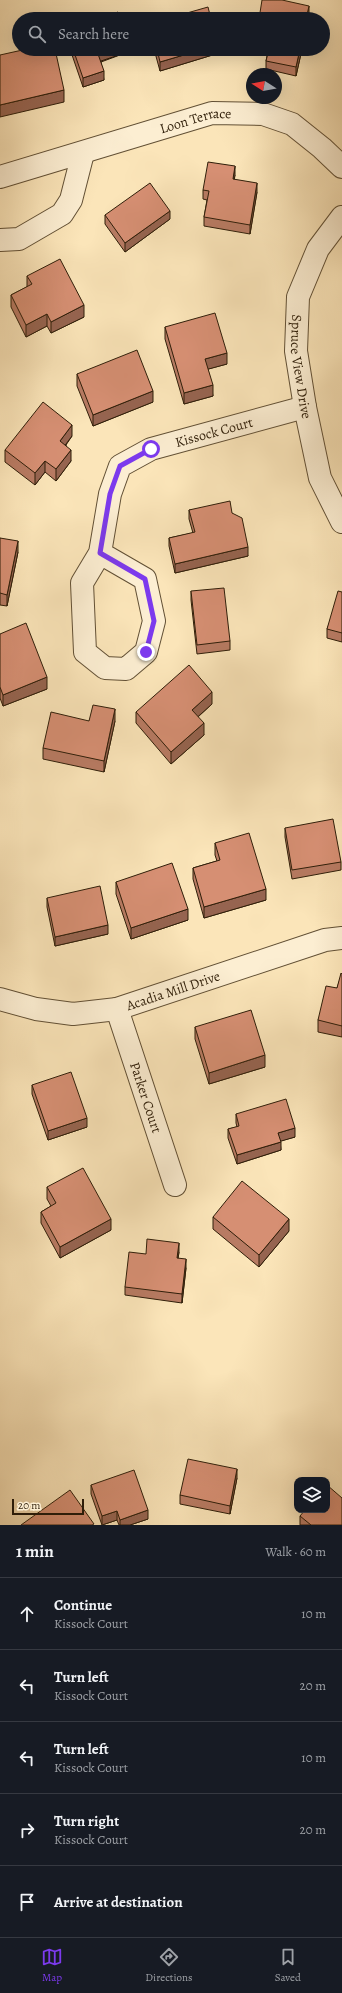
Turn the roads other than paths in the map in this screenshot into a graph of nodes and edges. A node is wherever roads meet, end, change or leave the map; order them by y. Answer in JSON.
{"nodes":[{"id":1,"x":83,"y":153,"type":"junction"},
{"id":2,"x":342,"y":167,"type":"edge"},
{"id":3,"x":0,"y":177,"type":"edge"},
{"id":4,"x":342,"y":217,"type":"edge"},
{"id":5,"x":0,"y":240,"type":"edge"},
{"id":6,"x":305,"y":407,"type":"junction"},
{"id":7,"x":342,"y":522,"type":"edge"},
{"id":8,"x":100,"y":553,"type":"junction"},
{"id":9,"x":342,"y":938,"type":"edge"},
{"id":10,"x":0,"y":999,"type":"edge"},
{"id":11,"x":117,"y":1009,"type":"junction"},
{"id":12,"x":175,"y":1185,"type":"dead end"}],
"edges":[{"from":1,"to":2,"type":"street","name":"Loon Terrace"},
{"from":1,"to":3,"type":"street","name":"Loon Terrace"},
{"from":1,"to":5,"type":"street"},
{"from":4,"to":6,"type":"street","name":"Spruce View Drive"},
{"from":6,"to":7,"type":"street","name":"Spruce View Drive"},
{"from":6,"to":8,"type":"street","name":"Kissock Court"},
{"from":8,"to":8,"type":"street","name":"Kissock Court"},
{"from":9,"to":11,"type":"street","name":"Acadia Mill Drive"},
{"from":10,"to":11,"type":"street","name":"Acadia Mill Drive"},
{"from":11,"to":12,"type":"street","name":"Parker Court"}]}
